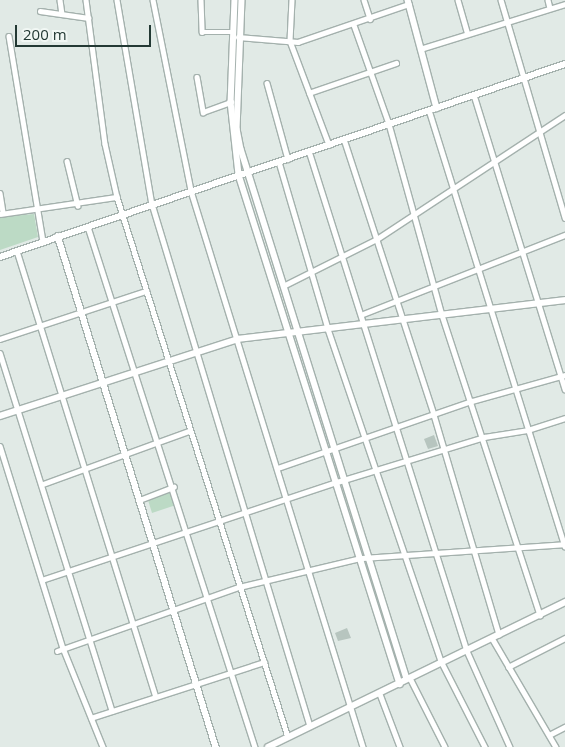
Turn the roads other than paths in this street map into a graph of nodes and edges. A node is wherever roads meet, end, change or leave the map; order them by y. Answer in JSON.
{"nodes":[{"id":1,"x":60,"y":0,"type":"edge"},
{"id":2,"x":86,"y":0,"type":"edge"},
{"id":3,"x":117,"y":0,"type":"edge"},
{"id":4,"x":153,"y":0,"type":"edge"},
{"id":5,"x":201,"y":0,"type":"edge"},
{"id":6,"x":236,"y":0,"type":"edge"},
{"id":7,"x":242,"y":0,"type":"edge"},
{"id":8,"x":292,"y":0,"type":"edge"},
{"id":9,"x":364,"y":0,"type":"edge"},
{"id":10,"x":458,"y":0,"type":"edge"},
{"id":11,"x":501,"y":0,"type":"edge"},
{"id":12,"x":548,"y":0,"type":"edge"},
{"id":13,"x":409,"y":2,"type":"edge"},
{"id":14,"x":565,"y":4,"type":"edge"},
{"id":15,"x":550,"y":8,"type":"junction"},
{"id":16,"x":40,"y":11,"type":"dead end"},
{"id":17,"x":62,"y":14,"type":"junction"},
{"id":18,"x":89,"y":18,"type":"junction"},
{"id":19,"x":370,"y":19,"type":"junction"},
{"id":20,"x":508,"y":23,"type":"junction"},
{"id":21,"x":354,"y":25,"type":"junction"},
{"id":22,"x":468,"y":34,"type":"junction"},
{"id":23,"x":236,"y":35,"type":"junction"},
{"id":24,"x":9,"y":36,"type":"dead end"},
{"id":25,"x":290,"y":41,"type":"junction"},
{"id":26,"x":420,"y":49,"type":"junction"},
{"id":27,"x":396,"y":62,"type":"dead end"},
{"id":28,"x":565,"y":64,"type":"edge"},
{"id":29,"x":371,"y":71,"type":"junction"},
{"id":30,"x":197,"y":77,"type":"dead end"},
{"id":31,"x":523,"y":78,"type":"junction"},
{"id":32,"x":267,"y":84,"type":"dead end"},
{"id":33,"x":309,"y":93,"type":"junction"},
{"id":34,"x":474,"y":95,"type":"junction"},
{"id":35,"x":231,"y":102,"type":"junction"},
{"id":36,"x":437,"y":108,"type":"junction"},
{"id":37,"x":429,"y":110,"type":"junction"},
{"id":38,"x":565,"y":115,"type":"edge"},
{"id":39,"x":389,"y":124,"type":"junction"},
{"id":40,"x":540,"y":135,"type":"junction"},
{"id":41,"x":344,"y":139,"type":"junction"},
{"id":42,"x":329,"y":145,"type":"junction"},
{"id":43,"x":309,"y":151,"type":"junction"},
{"id":44,"x":288,"y":158,"type":"junction"},
{"id":45,"x":67,"y":161,"type":"dead end"},
{"id":46,"x":279,"y":162,"type":"junction"},
{"id":47,"x":496,"y":163,"type":"junction"},
{"id":48,"x":248,"y":172,"type":"junction"},
{"id":49,"x":239,"y":175,"type":"junction"},
{"id":50,"x":453,"y":188,"type":"junction"},
{"id":51,"x":191,"y":191,"type":"junction"},
{"id":52,"x":0,"y":193,"type":"edge"},
{"id":53,"x":117,"y":197,"type":"junction"},
{"id":54,"x":152,"y":204,"type":"junction"},
{"id":55,"x":78,"y":206,"type":"junction"},
{"id":56,"x":37,"y":210,"type":"junction"},
{"id":57,"x":2,"y":214,"type":"edge"},
{"id":58,"x":123,"y":214,"type":"junction"},
{"id":59,"x":412,"y":215,"type":"junction"},
{"id":60,"x":565,"y":218,"type":"edge"},
{"id":61,"x":88,"y":227,"type":"junction"},
{"id":62,"x":565,"y":235,"type":"edge"},
{"id":63,"x":58,"y":236,"type":"junction"},
{"id":64,"x":377,"y":239,"type":"junction"},
{"id":65,"x":43,"y":242,"type":"junction"},
{"id":66,"x":524,"y":251,"type":"junction"},
{"id":67,"x":17,"y":252,"type":"junction"},
{"id":68,"x":0,"y":257,"type":"edge"},
{"id":69,"x":343,"y":257,"type":"junction"},
{"id":70,"x":478,"y":270,"type":"junction"},
{"id":71,"x":313,"y":273,"type":"junction"},
{"id":72,"x":284,"y":285,"type":"junction"},
{"id":73,"x":433,"y":285,"type":"junction"},
{"id":74,"x":146,"y":291,"type":"junction"},
{"id":75,"x":113,"y":300,"type":"junction"},
{"id":76,"x":396,"y":300,"type":"junction"},
{"id":77,"x":565,"y":300,"type":"edge"},
{"id":78,"x":541,"y":304,"type":"junction"},
{"id":79,"x":81,"y":309,"type":"junction"},
{"id":80,"x":491,"y":310,"type":"junction"},
{"id":81,"x":363,"y":314,"type":"junction"},
{"id":82,"x":442,"y":315,"type":"junction"},
{"id":83,"x":403,"y":320,"type":"junction"},
{"id":84,"x":42,"y":324,"type":"junction"},
{"id":85,"x":367,"y":324,"type":"junction"},
{"id":86,"x":328,"y":329,"type":"junction"},
{"id":87,"x":298,"y":332,"type":"junction"},
{"id":88,"x":290,"y":333,"type":"junction"},
{"id":89,"x":0,"y":339,"type":"edge"},
{"id":90,"x":238,"y":339,"type":"junction"},
{"id":91,"x":196,"y":351,"type":"junction"},
{"id":92,"x":0,"y":353,"type":"edge"},
{"id":93,"x":167,"y":360,"type":"junction"},
{"id":94,"x":135,"y":371,"type":"junction"},
{"id":95,"x":563,"y":375,"type":"edge"},
{"id":96,"x":103,"y":382,"type":"junction"},
{"id":97,"x":565,"y":389,"type":"edge"},
{"id":98,"x":516,"y":391,"type":"junction"},
{"id":99,"x":62,"y":393,"type":"junction"},
{"id":100,"x":472,"y":401,"type":"junction"},
{"id":101,"x":18,"y":412,"type":"junction"},
{"id":102,"x":434,"y":415,"type":"junction"},
{"id":103,"x":0,"y":416,"type":"edge"},
{"id":104,"x":565,"y":418,"type":"edge"},
{"id":105,"x":399,"y":428,"type":"junction"},
{"id":106,"x":528,"y":430,"type":"junction"},
{"id":107,"x":190,"y":431,"type":"junction"},
{"id":108,"x":484,"y":437,"type":"junction"},
{"id":109,"x":365,"y":440,"type":"junction"},
{"id":110,"x":160,"y":443,"type":"junction"},
{"id":111,"x":0,"y":446,"type":"edge"},
{"id":112,"x":330,"y":450,"type":"junction"},
{"id":113,"x":444,"y":450,"type":"junction"},
{"id":114,"x":128,"y":455,"type":"junction"},
{"id":115,"x":410,"y":460,"type":"junction"},
{"id":116,"x":278,"y":468,"type":"junction"},
{"id":117,"x":88,"y":469,"type":"junction"},
{"id":118,"x":377,"y":470,"type":"junction"},
{"id":119,"x":345,"y":481,"type":"junction"},
{"id":120,"x":337,"y":482,"type":"junction"},
{"id":121,"x":43,"y":484,"type":"junction"},
{"id":122,"x":174,"y":487,"type":"junction"},
{"id":123,"x":142,"y":499,"type":"junction"},
{"id":124,"x":288,"y":499,"type":"junction"},
{"id":125,"x":245,"y":516,"type":"junction"},
{"id":126,"x":219,"y":521,"type":"junction"},
{"id":127,"x":189,"y":533,"type":"junction"},
{"id":128,"x":156,"y":542,"type":"junction"},
{"id":129,"x":565,"y":545,"type":"edge"},
{"id":130,"x":517,"y":548,"type":"junction"},
{"id":131,"x":472,"y":551,"type":"junction"},
{"id":132,"x":403,"y":553,"type":"junction"},
{"id":133,"x":437,"y":553,"type":"junction"},
{"id":134,"x":114,"y":558,"type":"junction"},
{"id":135,"x":361,"y":558,"type":"junction"},
{"id":136,"x":370,"y":559,"type":"junction"},
{"id":137,"x":68,"y":572,"type":"junction"},
{"id":138,"x":307,"y":574,"type":"junction"},
{"id":139,"x":42,"y":580,"type":"junction"},
{"id":140,"x":263,"y":583,"type":"junction"},
{"id":141,"x":239,"y":587,"type":"junction"},
{"id":142,"x":206,"y":600,"type":"junction"},
{"id":143,"x":565,"y":602,"type":"edge"},
{"id":144,"x":172,"y":609,"type":"junction"},
{"id":145,"x":540,"y":614,"type":"junction"},
{"id":146,"x":134,"y":623,"type":"junction"},
{"id":147,"x":499,"y":635,"type":"junction"},
{"id":148,"x":492,"y":638,"type":"junction"},
{"id":149,"x":565,"y":638,"type":"edge"},
{"id":150,"x":88,"y":640,"type":"junction"},
{"id":151,"x":63,"y":648,"type":"junction"},
{"id":152,"x":57,"y":651,"type":"dead end"},
{"id":153,"x":466,"y":651,"type":"junction"},
{"id":154,"x":440,"y":661,"type":"junction"},
{"id":155,"x":264,"y":662,"type":"junction"},
{"id":156,"x":508,"y":667,"type":"junction"},
{"id":157,"x":230,"y":673,"type":"junction"},
{"id":158,"x":409,"y":678,"type":"junction"},
{"id":159,"x":196,"y":684,"type":"junction"},
{"id":160,"x":400,"y":684,"type":"junction"},
{"id":161,"x":380,"y":694,"type":"junction"},
{"id":162,"x":156,"y":696,"type":"junction"},
{"id":163,"x":350,"y":710,"type":"junction"},
{"id":164,"x":112,"y":711,"type":"junction"},
{"id":165,"x":91,"y":718,"type":"junction"},
{"id":166,"x":310,"y":726,"type":"junction"},
{"id":167,"x":565,"y":727,"type":"edge"},
{"id":168,"x":549,"y":735,"type":"junction"},
{"id":169,"x":288,"y":737,"type":"junction"},
{"id":170,"x":281,"y":744,"type":"edge"},
{"id":171,"x":444,"y":745,"type":"edge"},
{"id":172,"x":103,"y":747,"type":"edge"},
{"id":173,"x":216,"y":747,"type":"edge"},
{"id":174,"x":255,"y":747,"type":"edge"},
{"id":175,"x":268,"y":747,"type":"edge"},
{"id":176,"x":363,"y":747,"type":"edge"},
{"id":177,"x":400,"y":747,"type":"edge"},
{"id":178,"x":436,"y":747,"type":"edge"},
{"id":179,"x":485,"y":747,"type":"edge"},
{"id":180,"x":510,"y":747,"type":"edge"},
{"id":181,"x":556,"y":747,"type":"edge"}],
"edges":[{"from":1,"to":17,"type":"street"},
{"from":2,"to":18,"type":"street"},
{"from":3,"to":54,"type":"street"},
{"from":4,"to":51,"type":"street"},
{"from":5,"to":23,"type":"street"},
{"from":6,"to":23,"type":"street"},
{"from":7,"to":23,"type":"street"},
{"from":8,"to":25,"type":"street"},
{"from":9,"to":19,"type":"street"},
{"from":10,"to":22,"type":"street"},
{"from":11,"to":20,"type":"street"},
{"from":12,"to":15,"type":"street"},
{"from":13,"to":19,"type":"street"},
{"from":13,"to":26,"type":"street"},
{"from":14,"to":15,"type":"street"},
{"from":15,"to":20,"type":"street"},
{"from":16,"to":17,"type":"street"},
{"from":17,"to":18,"type":"street"},
{"from":18,"to":53,"type":"street"},
{"from":19,"to":21,"type":"street"},
{"from":20,"to":22,"type":"street"},
{"from":20,"to":31,"type":"street"},
{"from":21,"to":25,"type":"street"},
{"from":21,"to":29,"type":"street"},
{"from":22,"to":26,"type":"street"},
{"from":23,"to":25,"type":"street"},
{"from":23,"to":35,"type":"street"},
{"from":23,"to":48,"type":"street"},
{"from":24,"to":56,"type":"street"},
{"from":25,"to":33,"type":"street"},
{"from":26,"to":36,"type":"street"},
{"from":27,"to":29,"type":"street"},
{"from":28,"to":31,"type":"street"},
{"from":29,"to":33,"type":"street"},
{"from":29,"to":39,"type":"street"},
{"from":30,"to":35,"type":"street"},
{"from":31,"to":34,"type":"street"},
{"from":31,"to":40,"type":"street"},
{"from":32,"to":44,"type":"street"},
{"from":33,"to":42,"type":"street"},
{"from":34,"to":36,"type":"street"},
{"from":34,"to":47,"type":"street"},
{"from":35,"to":49,"type":"street"},
{"from":36,"to":37,"type":"street"},
{"from":37,"to":39,"type":"street"},
{"from":37,"to":50,"type":"street"},
{"from":38,"to":40,"type":"street"},
{"from":39,"to":41,"type":"street"},
{"from":39,"to":59,"type":"street"},
{"from":40,"to":47,"type":"street"},
{"from":40,"to":60,"type":"street"},
{"from":41,"to":42,"type":"street"},
{"from":41,"to":64,"type":"street"},
{"from":42,"to":43,"type":"street"},
{"from":43,"to":44,"type":"street"},
{"from":43,"to":69,"type":"street"},
{"from":44,"to":46,"type":"street"},
{"from":45,"to":55,"type":"street"},
{"from":46,"to":48,"type":"street"},
{"from":46,"to":71,"type":"street"},
{"from":47,"to":50,"type":"street"},
{"from":47,"to":66,"type":"street"},
{"from":48,"to":49,"type":"street"},
{"from":48,"to":72,"type":"street"},
{"from":49,"to":51,"type":"street"},
{"from":49,"to":88,"type":"street"},
{"from":50,"to":59,"type":"street"},
{"from":50,"to":70,"type":"street"},
{"from":51,"to":54,"type":"street"},
{"from":51,"to":90,"type":"street"},
{"from":52,"to":57,"type":"street"},
{"from":53,"to":55,"type":"street"},
{"from":53,"to":58,"type":"street"},
{"from":54,"to":58,"type":"street"},
{"from":54,"to":91,"type":"street"},
{"from":55,"to":56,"type":"street"},
{"from":56,"to":57,"type":"street"},
{"from":56,"to":65,"type":"street"},
{"from":58,"to":61,"type":"street"},
{"from":58,"to":74,"type":"street"},
{"from":59,"to":64,"type":"street"},
{"from":59,"to":73,"type":"street"},
{"from":61,"to":63,"type":"street"},
{"from":61,"to":75,"type":"street"},
{"from":62,"to":66,"type":"street"},
{"from":63,"to":65,"type":"street"},
{"from":63,"to":79,"type":"street"},
{"from":64,"to":69,"type":"street"},
{"from":64,"to":76,"type":"street"},
{"from":65,"to":67,"type":"street"},
{"from":66,"to":70,"type":"street"},
{"from":66,"to":78,"type":"street"},
{"from":67,"to":68,"type":"street"},
{"from":67,"to":84,"type":"street"},
{"from":69,"to":71,"type":"street"},
{"from":69,"to":81,"type":"street"},
{"from":70,"to":73,"type":"street"},
{"from":70,"to":80,"type":"street"},
{"from":71,"to":72,"type":"street"},
{"from":71,"to":86,"type":"street"},
{"from":72,"to":87,"type":"street"},
{"from":73,"to":76,"type":"street"},
{"from":73,"to":82,"type":"street"},
{"from":74,"to":75,"type":"street"},
{"from":74,"to":93,"type":"street"},
{"from":75,"to":79,"type":"street"},
{"from":75,"to":94,"type":"street"},
{"from":76,"to":81,"type":"street"},
{"from":76,"to":83,"type":"street"},
{"from":77,"to":78,"type":"street"},
{"from":78,"to":80,"type":"street"},
{"from":78,"to":95,"type":"street"},
{"from":79,"to":84,"type":"street"},
{"from":79,"to":96,"type":"street"},
{"from":80,"to":82,"type":"street"},
{"from":80,"to":98,"type":"street"},
{"from":81,"to":85,"type":"street"},
{"from":82,"to":83,"type":"street"},
{"from":82,"to":100,"type":"street"},
{"from":83,"to":85,"type":"street"},
{"from":83,"to":102,"type":"street"},
{"from":84,"to":89,"type":"street"},
{"from":84,"to":99,"type":"street"},
{"from":85,"to":86,"type":"street"},
{"from":85,"to":105,"type":"street"},
{"from":86,"to":87,"type":"street"},
{"from":86,"to":109,"type":"street"},
{"from":87,"to":88,"type":"street"},
{"from":87,"to":112,"type":"street"},
{"from":88,"to":90,"type":"street"},
{"from":88,"to":112,"type":"street"},
{"from":90,"to":91,"type":"street"},
{"from":90,"to":116,"type":"street"},
{"from":91,"to":93,"type":"street"},
{"from":91,"to":125,"type":"street"},
{"from":92,"to":101,"type":"street"},
{"from":93,"to":94,"type":"street"},
{"from":93,"to":107,"type":"street"},
{"from":94,"to":96,"type":"street"},
{"from":94,"to":110,"type":"street"},
{"from":95,"to":97,"type":"street"},
{"from":95,"to":98,"type":"street"},
{"from":96,"to":99,"type":"street"},
{"from":96,"to":114,"type":"street"},
{"from":98,"to":100,"type":"street"},
{"from":98,"to":106,"type":"street"},
{"from":99,"to":101,"type":"street"},
{"from":99,"to":117,"type":"street"},
{"from":100,"to":102,"type":"street"},
{"from":100,"to":108,"type":"street"},
{"from":101,"to":103,"type":"street"},
{"from":101,"to":121,"type":"street"},
{"from":102,"to":105,"type":"street"},
{"from":102,"to":113,"type":"street"},
{"from":104,"to":106,"type":"street"},
{"from":105,"to":109,"type":"street"},
{"from":105,"to":115,"type":"street"},
{"from":106,"to":108,"type":"street"},
{"from":106,"to":129,"type":"street"},
{"from":107,"to":110,"type":"street"},
{"from":107,"to":126,"type":"street"},
{"from":108,"to":113,"type":"street"},
{"from":108,"to":130,"type":"street"},
{"from":109,"to":112,"type":"street"},
{"from":109,"to":118,"type":"street"},
{"from":110,"to":114,"type":"street"},
{"from":110,"to":122,"type":"street"},
{"from":111,"to":139,"type":"street"},
{"from":112,"to":116,"type":"street"},
{"from":112,"to":119,"type":"street"},
{"from":112,"to":120,"type":"street"},
{"from":113,"to":115,"type":"street"},
{"from":113,"to":131,"type":"street"},
{"from":114,"to":117,"type":"street"},
{"from":114,"to":123,"type":"street"},
{"from":115,"to":118,"type":"street"},
{"from":115,"to":133,"type":"street"},
{"from":116,"to":124,"type":"street"},
{"from":117,"to":121,"type":"street"},
{"from":117,"to":134,"type":"street"},
{"from":118,"to":119,"type":"street"},
{"from":118,"to":132,"type":"street"},
{"from":119,"to":120,"type":"street"},
{"from":119,"to":136,"type":"street"},
{"from":120,"to":124,"type":"street"},
{"from":120,"to":135,"type":"street"},
{"from":121,"to":137,"type":"street"},
{"from":122,"to":123,"type":"street"},
{"from":122,"to":127,"type":"street"},
{"from":123,"to":128,"type":"street"},
{"from":124,"to":125,"type":"street"},
{"from":124,"to":138,"type":"street"},
{"from":125,"to":126,"type":"street"},
{"from":125,"to":140,"type":"street"},
{"from":126,"to":127,"type":"street"},
{"from":126,"to":141,"type":"street"},
{"from":127,"to":128,"type":"street"},
{"from":127,"to":142,"type":"street"},
{"from":128,"to":134,"type":"street"},
{"from":128,"to":144,"type":"street"},
{"from":129,"to":130,"type":"street"},
{"from":130,"to":131,"type":"street"},
{"from":130,"to":145,"type":"street"},
{"from":131,"to":133,"type":"street"},
{"from":131,"to":147,"type":"street"},
{"from":132,"to":133,"type":"street"},
{"from":132,"to":136,"type":"street"},
{"from":132,"to":154,"type":"street"},
{"from":133,"to":153,"type":"street"},
{"from":134,"to":137,"type":"street"},
{"from":134,"to":146,"type":"street"},
{"from":135,"to":136,"type":"street"},
{"from":135,"to":138,"type":"street"},
{"from":135,"to":160,"type":"street"},
{"from":136,"to":158,"type":"street"},
{"from":137,"to":139,"type":"street"},
{"from":137,"to":150,"type":"street"},
{"from":138,"to":140,"type":"street"},
{"from":138,"to":163,"type":"street"},
{"from":139,"to":151,"type":"street"},
{"from":140,"to":141,"type":"street"},
{"from":140,"to":166,"type":"street"},
{"from":141,"to":142,"type":"street"},
{"from":141,"to":155,"type":"street"},
{"from":142,"to":144,"type":"street"},
{"from":142,"to":157,"type":"street"},
{"from":143,"to":145,"type":"street"},
{"from":144,"to":146,"type":"street"},
{"from":144,"to":159,"type":"street"},
{"from":145,"to":147,"type":"street"},
{"from":146,"to":150,"type":"street"},
{"from":146,"to":162,"type":"street"},
{"from":147,"to":148,"type":"street"},
{"from":148,"to":153,"type":"street"},
{"from":148,"to":156,"type":"street"},
{"from":149,"to":156,"type":"street"},
{"from":150,"to":151,"type":"street"},
{"from":150,"to":164,"type":"street"},
{"from":151,"to":152,"type":"street"},
{"from":151,"to":165,"type":"street"},
{"from":153,"to":154,"type":"street"},
{"from":153,"to":180,"type":"street"},
{"from":154,"to":158,"type":"street"},
{"from":154,"to":179,"type":"street"},
{"from":155,"to":157,"type":"street"},
{"from":155,"to":169,"type":"street"},
{"from":156,"to":168,"type":"street"},
{"from":157,"to":159,"type":"street"},
{"from":157,"to":174,"type":"street"},
{"from":158,"to":160,"type":"street"},
{"from":158,"to":171,"type":"street"},
{"from":159,"to":162,"type":"street"},
{"from":159,"to":173,"type":"street"},
{"from":160,"to":161,"type":"street"},
{"from":161,"to":163,"type":"street"},
{"from":161,"to":177,"type":"street"},
{"from":162,"to":164,"type":"street"},
{"from":163,"to":166,"type":"street"},
{"from":163,"to":176,"type":"street"},
{"from":164,"to":165,"type":"street"},
{"from":165,"to":172,"type":"street"},
{"from":166,"to":169,"type":"street"},
{"from":167,"to":168,"type":"street"},
{"from":168,"to":181,"type":"street"},
{"from":169,"to":170,"type":"street"},
{"from":170,"to":175,"type":"street"},
{"from":171,"to":178,"type":"street"}]}
